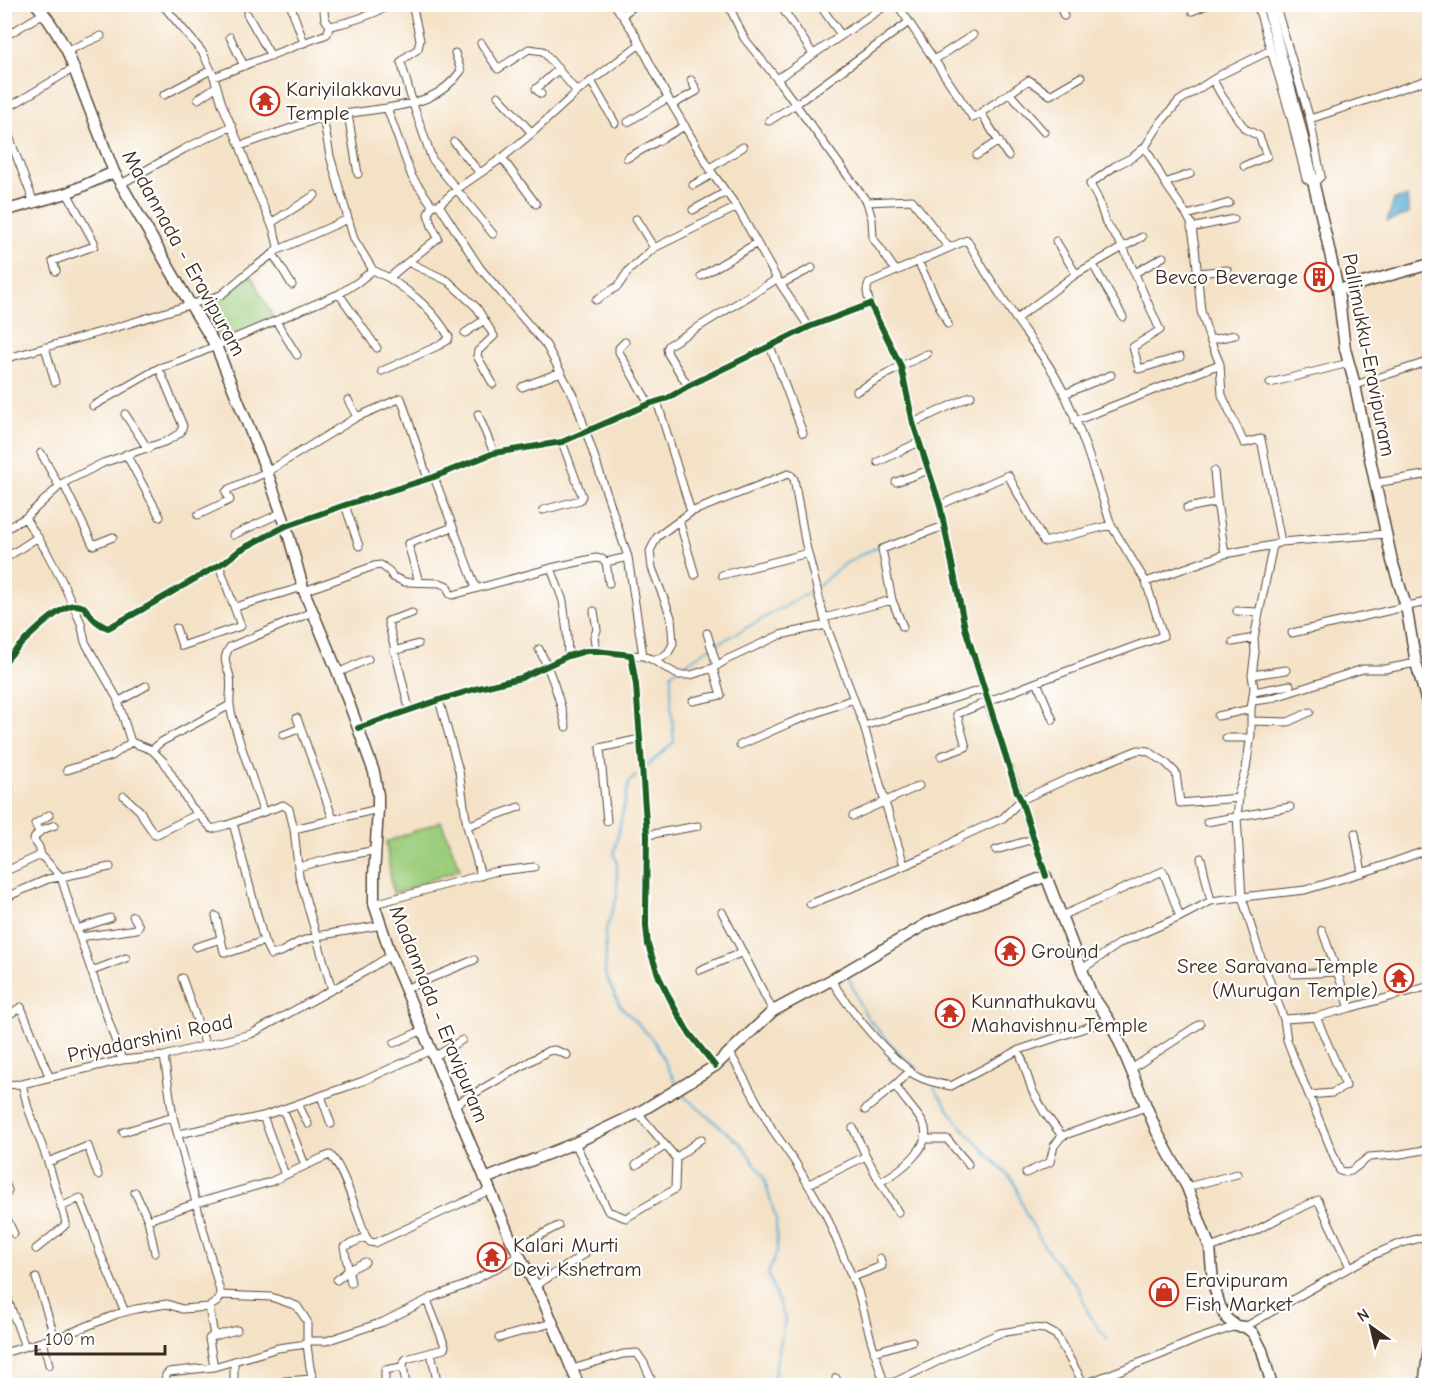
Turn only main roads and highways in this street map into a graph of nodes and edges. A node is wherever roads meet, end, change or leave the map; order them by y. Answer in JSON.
{"nodes":[{"id":1,"x":1267,"y":4,"type":"edge"},
{"id":2,"x":40,"y":7,"type":"edge"},
{"id":3,"x":114,"y":172,"type":"junction"},
{"id":4,"x":4,"y":211,"type":"edge"},
{"id":5,"x":1430,"y":264,"type":"edge"},
{"id":6,"x":1338,"y":290,"type":"junction"},
{"id":7,"x":1430,"y":713,"type":"edge"},
{"id":8,"x":485,"y":1179,"type":"junction"},
{"id":9,"x":1430,"y":1340,"type":"edge"},
{"id":10,"x":579,"y":1386,"type":"edge"},
{"id":11,"x":1272,"y":1386,"type":"edge"},
{"id":12,"x":1424,"y":1386,"type":"edge"}],
"edges":[{"from":1,"to":6,"type":"main road","name":"Pallimukku-Eravipuram"},
{"from":2,"to":3,"type":"main road","name":"Madannada - Eravipuram"},
{"from":3,"to":4,"type":"main road"},
{"from":3,"to":8,"type":"main road","name":"Madannada - Eravipuram"},
{"from":5,"to":6,"type":"main road"},
{"from":6,"to":7,"type":"main road","name":"Pallimukku-Eravipuram"},
{"from":8,"to":10,"type":"main road","name":"Madannada - Eravipuram"},
{"from":8,"to":11,"type":"main road"},
{"from":9,"to":12,"type":"main road"}]}
